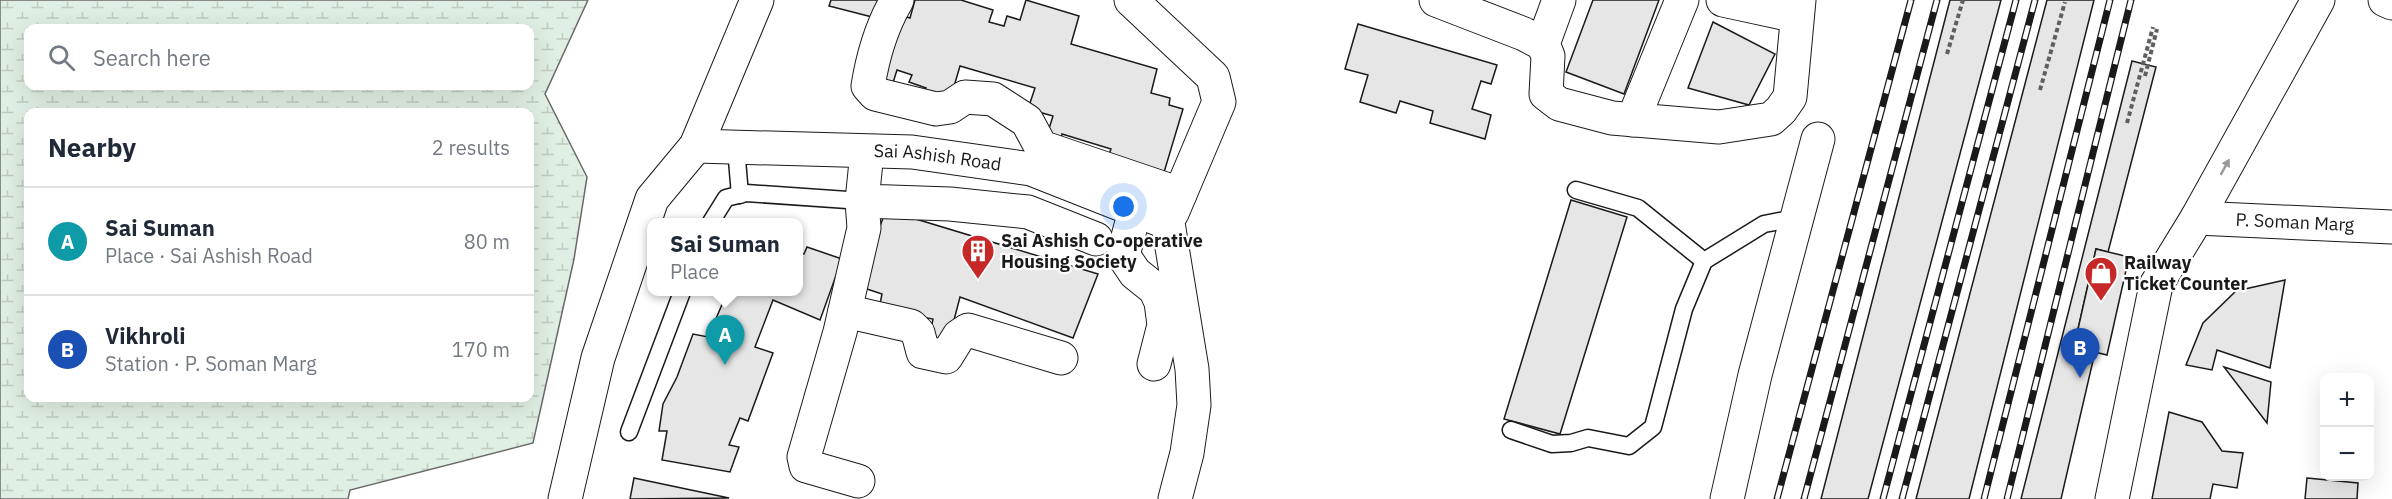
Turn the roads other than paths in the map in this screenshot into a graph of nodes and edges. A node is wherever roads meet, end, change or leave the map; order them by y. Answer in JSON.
{"nodes":[{"id":1,"x":757,"y":0,"type":"edge"},
{"id":2,"x":897,"y":0,"type":"edge"},
{"id":3,"x":1131,"y":0,"type":"edge"},
{"id":4,"x":1436,"y":0,"type":"edge"},
{"id":5,"x":1559,"y":0,"type":"edge"},
{"id":6,"x":1682,"y":0,"type":"edge"},
{"id":7,"x":1723,"y":0,"type":"edge"},
{"id":8,"x":2318,"y":0,"type":"edge"},
{"id":9,"x":2385,"y":0,"type":"edge"},
{"id":10,"x":2392,"y":3,"type":"edge"},
{"id":11,"x":1798,"y":8,"type":"edge"},
{"id":12,"x":1543,"y":44,"type":"junction"},
{"id":13,"x":1633,"y":120,"type":"junction"},
{"id":14,"x":1818,"y":139,"type":"dead end"},
{"id":15,"x":696,"y":146,"type":"junction"},
{"id":16,"x":736,"y":148,"type":"junction"},
{"id":17,"x":867,"y":152,"type":"junction"},
{"id":18,"x":1576,"y":190,"type":"dead end"},
{"id":19,"x":740,"y":195,"type":"junction"},
{"id":20,"x":862,"y":201,"type":"junction"},
{"id":21,"x":1174,"y":209,"type":"junction"},
{"id":22,"x":1135,"y":211,"type":"junction"},
{"id":23,"x":714,"y":218,"type":"edge"},
{"id":24,"x":1796,"y":218,"type":"junction"},
{"id":25,"x":2197,"y":218,"type":"junction"},
{"id":26,"x":2392,"y":227,"type":"edge"},
{"id":27,"x":1096,"y":239,"type":"dead end"},
{"id":28,"x":1704,"y":261,"type":"junction"},
{"id":29,"x":680,"y":296,"type":"edge"},
{"id":30,"x":845,"y":311,"type":"junction"},
{"id":31,"x":1060,"y":358,"type":"dead end"},
{"id":32,"x":1154,"y":363,"type":"dead end"},
{"id":33,"x":1511,"y":430,"type":"dead end"},
{"id":34,"x":629,"y":432,"type":"dead end"},
{"id":35,"x":858,"y":481,"type":"dead end"},
{"id":36,"x":565,"y":499,"type":"edge"},
{"id":37,"x":1175,"y":499,"type":"edge"},
{"id":38,"x":1727,"y":499,"type":"edge"},
{"id":39,"x":2112,"y":499,"type":"edge"}],
"edges":[{"from":1,"to":15,"type":"street"},
{"from":2,"to":21,"type":"street"},
{"from":3,"to":21,"type":"street"},
{"from":4,"to":12,"type":"street"},
{"from":5,"to":12,"type":"street"},
{"from":6,"to":13,"type":"street"},
{"from":7,"to":11,"type":"street"},
{"from":25,"to":8,"type":"street","one_way":true},
{"from":9,"to":10,"type":"street"},
{"from":11,"to":13,"type":"street"},
{"from":12,"to":13,"type":"street"},
{"from":14,"to":24,"type":"street"},
{"from":15,"to":16,"type":"street","name":"Sai Ashish Road"},
{"from":15,"to":36,"type":"street"},
{"from":16,"to":17,"type":"street","name":"Sai Ashish Road"},
{"from":16,"to":19,"type":"lane"},
{"from":17,"to":20,"type":"street"},
{"from":17,"to":22,"type":"street","name":"Sai Ashish Road"},
{"from":18,"to":28,"type":"lane"},
{"from":19,"to":20,"type":"lane"},
{"from":19,"to":23,"type":"lane"},
{"from":20,"to":27,"type":"street"},
{"from":20,"to":30,"type":"street"},
{"from":21,"to":22,"type":"street","name":"Sai Ashish Road"},
{"from":21,"to":37,"type":"street"},
{"from":22,"to":32,"type":"street"},
{"from":24,"to":28,"type":"lane"},
{"from":24,"to":38,"type":"street"},
{"from":25,"to":26,"type":"street","name":"P. Soman Marg"},
{"from":25,"to":39,"type":"street"},
{"from":28,"to":33,"type":"lane"},
{"from":29,"to":34,"type":"lane"},
{"from":30,"to":31,"type":"street"},
{"from":30,"to":35,"type":"street"}]}
